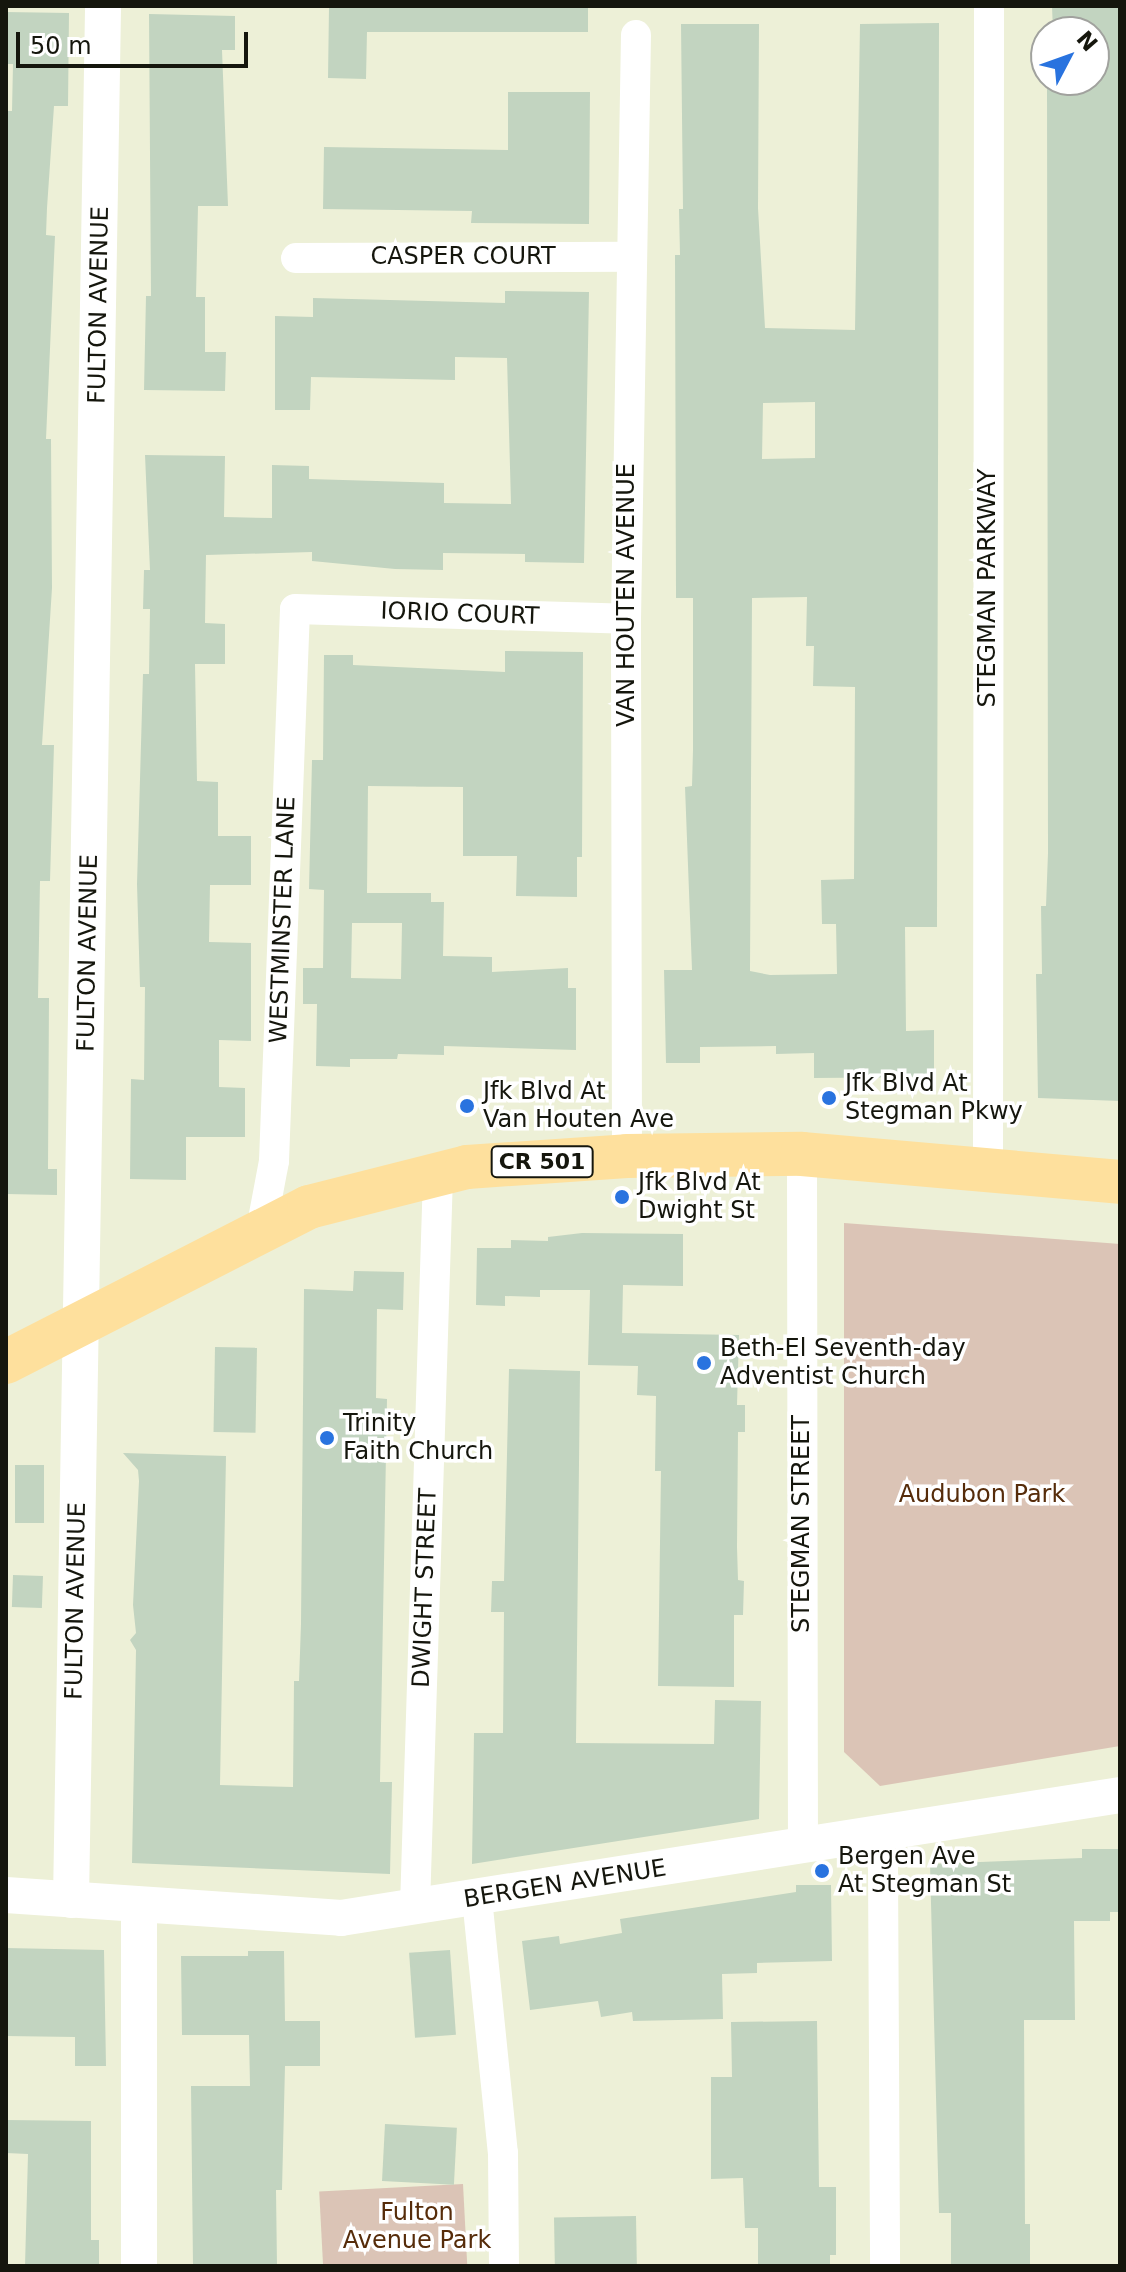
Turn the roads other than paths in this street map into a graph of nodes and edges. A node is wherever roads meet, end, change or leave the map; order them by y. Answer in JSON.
{"nodes":[{"id":1,"x":103,"y":6,"type":"edge"},
{"id":2,"x":989,"y":6,"type":"edge"},
{"id":3,"x":636,"y":35,"type":"dead end"},
{"id":4,"x":630,"y":257,"type":"junction"},
{"id":5,"x":296,"y":258,"type":"dead end"},
{"id":6,"x":295,"y":609,"type":"joint"},
{"id":7,"x":626,"y":619,"type":"junction"},
{"id":8,"x":802,"y":1154,"type":"junction"},
{"id":9,"x":627,"y":1156,"type":"junction"},
{"id":10,"x":988,"y":1171,"type":"junction"},
{"id":11,"x":438,"y":1174,"type":"junction"},
{"id":12,"x":1120,"y":1182,"type":"edge"},
{"id":13,"x":261,"y":1230,"type":"junction"},
{"id":14,"x":83,"y":1326,"type":"junction"},
{"id":15,"x":6,"y":1362,"type":"edge"},
{"id":16,"x":1120,"y":1795,"type":"edge"},
{"id":17,"x":877,"y":1834,"type":"junction"},
{"id":18,"x":803,"y":1847,"type":"junction"},
{"id":19,"x":6,"y":1895,"type":"edge"},
{"id":20,"x":477,"y":1898,"type":"junction"},
{"id":21,"x":71,"y":1900,"type":"junction"},
{"id":22,"x":139,"y":1906,"type":"junction"},
{"id":23,"x":415,"y":1907,"type":"junction"},
{"id":24,"x":139,"y":2266,"type":"edge"},
{"id":25,"x":504,"y":2266,"type":"edge"},
{"id":26,"x":885,"y":2266,"type":"edge"}],
"edges":[{"from":1,"to":14,"type":"street","name":"FULTON AVENUE"},
{"from":2,"to":10,"type":"street","name":"STEGMAN PARKWAY"},
{"from":3,"to":4,"type":"street","name":"VAN HOUTEN AVENUE"},
{"from":4,"to":5,"type":"street","name":"CASPER COURT"},
{"from":4,"to":7,"type":"street","name":"VAN HOUTEN AVENUE"},
{"from":6,"to":7,"type":"street","name":"IORIO COURT"},
{"from":6,"to":13,"type":"street","name":"WESTMINSTER LANE"},
{"from":7,"to":9,"type":"street","name":"VAN HOUTEN AVENUE"},
{"from":8,"to":9,"type":"main road","number":"CR 501"},
{"from":8,"to":10,"type":"main road","number":"CR 501"},
{"from":8,"to":18,"type":"street","name":"STEGMAN STREET"},
{"from":9,"to":11,"type":"main road","number":"CR 501"},
{"from":10,"to":12,"type":"main road","number":"CR 501"},
{"from":11,"to":13,"type":"main road","number":"CR 501"},
{"from":11,"to":23,"type":"street","name":"DWIGHT STREET"},
{"from":13,"to":14,"type":"main road","number":"CR 501"},
{"from":14,"to":15,"type":"main road","number":"CR 501"},
{"from":14,"to":21,"type":"street","name":"FULTON AVENUE"},
{"from":16,"to":17,"type":"street","name":"BERGEN AVENUE"},
{"from":17,"to":18,"type":"street","name":"BERGEN AVENUE"},
{"from":17,"to":26,"type":"street"},
{"from":18,"to":20,"type":"street","name":"BERGEN AVENUE"},
{"from":19,"to":21,"type":"street","name":"BERGEN AVENUE"},
{"from":20,"to":23,"type":"street","name":"BERGEN AVENUE"},
{"from":20,"to":25,"type":"street"},
{"from":21,"to":22,"type":"street","name":"BERGEN AVENUE"},
{"from":22,"to":23,"type":"street","name":"BERGEN AVENUE"},
{"from":22,"to":24,"type":"street"}]}
